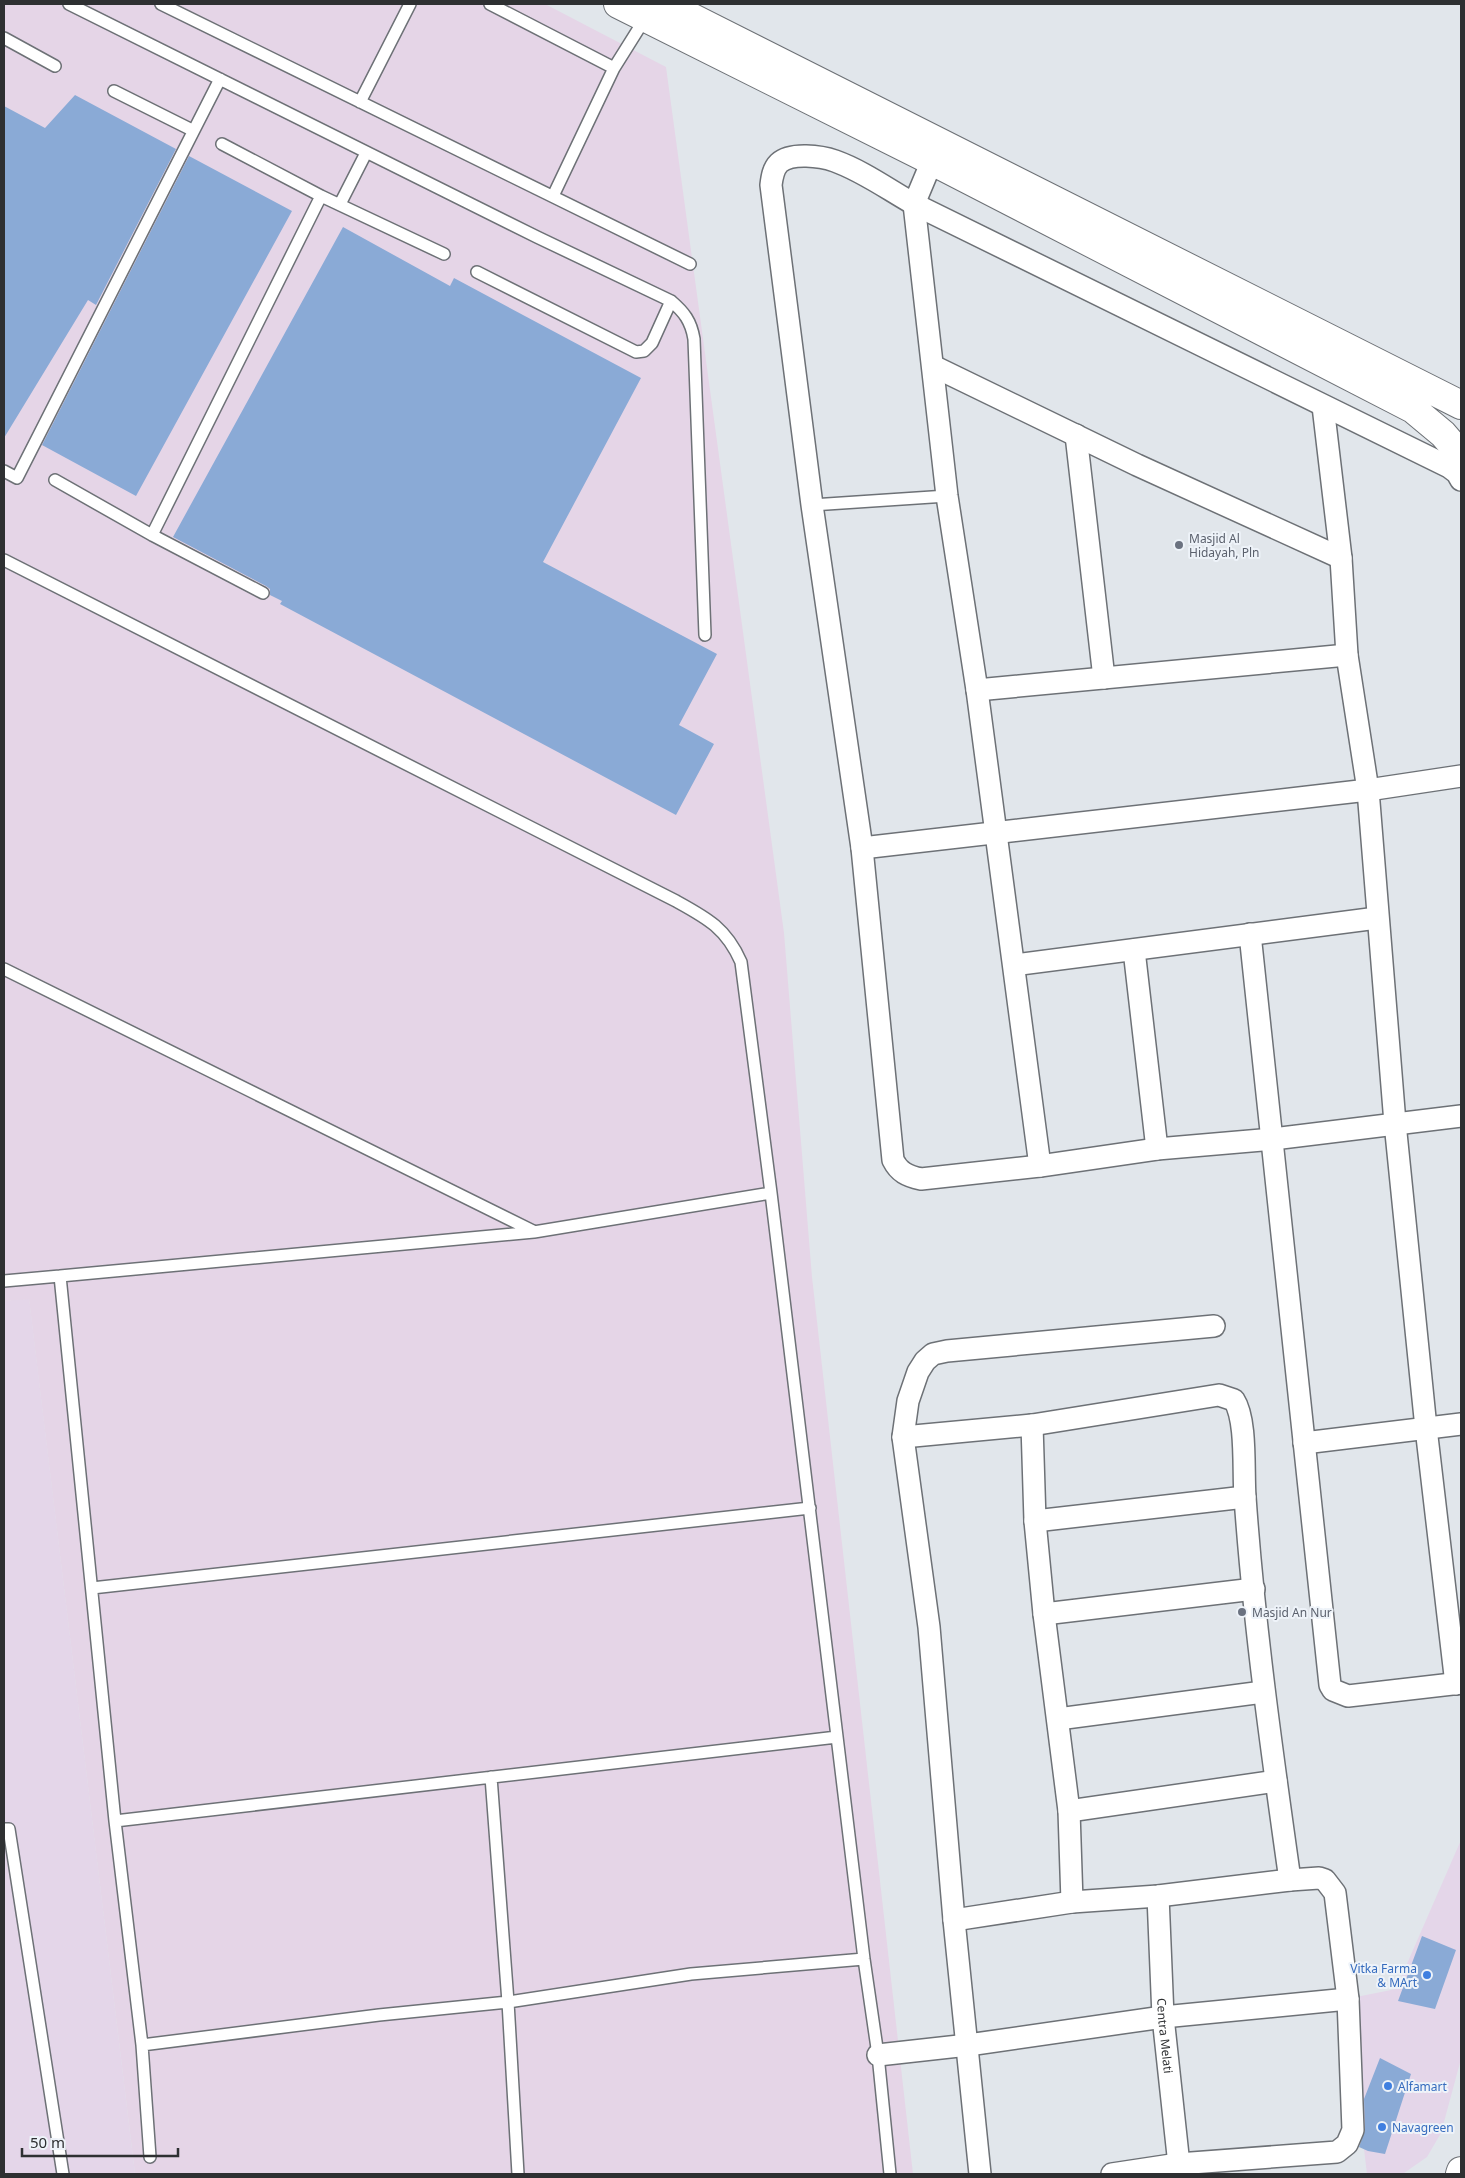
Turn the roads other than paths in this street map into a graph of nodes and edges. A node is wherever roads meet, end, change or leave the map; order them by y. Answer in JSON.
{"nodes":[{"id":1,"x":69,"y":4,"type":"edge"},
{"id":2,"x":161,"y":4,"type":"edge"},
{"id":3,"x":410,"y":4,"type":"edge"},
{"id":4,"x":490,"y":4,"type":"edge"},
{"id":5,"x":618,"y":4,"type":"edge"},
{"id":6,"x":656,"y":11,"type":"edge"},
{"id":7,"x":4,"y":38,"type":"edge"},
{"id":8,"x":55,"y":66,"type":"dead end"},
{"id":9,"x":614,"y":68,"type":"junction"},
{"id":10,"x":220,"y":79,"type":"junction"},
{"id":11,"x":114,"y":91,"type":"dead end"},
{"id":12,"x":360,"y":102,"type":"junction"},
{"id":13,"x":192,"y":130,"type":"junction"},
{"id":14,"x":222,"y":144,"type":"dead end"},
{"id":15,"x":366,"y":153,"type":"junction"},
{"id":16,"x":932,"y":161,"type":"junction"},
{"id":17,"x":322,"y":196,"type":"junction"},
{"id":18,"x":553,"y":196,"type":"junction"},
{"id":19,"x":340,"y":204,"type":"junction"},
{"id":20,"x":914,"y":204,"type":"junction"},
{"id":21,"x":1068,"y":219,"type":"junction"},
{"id":22,"x":444,"y":254,"type":"dead end"},
{"id":23,"x":690,"y":264,"type":"dead end"},
{"id":24,"x":477,"y":272,"type":"dead end"},
{"id":25,"x":671,"y":301,"type":"junction"},
{"id":26,"x":933,"y":366,"type":"junction"},
{"id":27,"x":1461,"y":405,"type":"edge"},
{"id":28,"x":1323,"y":406,"type":"junction"},
{"id":29,"x":1076,"y":435,"type":"junction"},
{"id":30,"x":1461,"y":456,"type":"edge"},
{"id":31,"x":4,"y":470,"type":"edge"},
{"id":32,"x":55,"y":480,"type":"dead end"},
{"id":33,"x":1461,"y":480,"type":"edge"},
{"id":34,"x":947,"y":496,"type":"junction"},
{"id":35,"x":812,"y":505,"type":"junction"},
{"id":36,"x":152,"y":535,"type":"junction"},
{"id":37,"x":1340,"y":558,"type":"junction"},
{"id":38,"x":4,"y":560,"type":"edge"},
{"id":39,"x":263,"y":593,"type":"dead end"},
{"id":40,"x":705,"y":635,"type":"dead end"},
{"id":41,"x":1347,"y":655,"type":"junction"},
{"id":42,"x":1104,"y":678,"type":"junction"},
{"id":43,"x":978,"y":690,"type":"junction"},
{"id":44,"x":1461,"y":776,"type":"edge"},
{"id":45,"x":1368,"y":790,"type":"junction"},
{"id":46,"x":996,"y":831,"type":"junction"},
{"id":47,"x":862,"y":848,"type":"junction"},
{"id":48,"x":1377,"y":918,"type":"junction"},
{"id":49,"x":1250,"y":934,"type":"junction"},
{"id":50,"x":1134,"y":950,"type":"junction"},
{"id":51,"x":1014,"y":965,"type":"junction"},
{"id":52,"x":4,"y":969,"type":"edge"},
{"id":53,"x":1461,"y":1116,"type":"edge"},
{"id":54,"x":1395,"y":1123,"type":"junction"},
{"id":55,"x":1273,"y":1139,"type":"junction"},
{"id":56,"x":1157,"y":1149,"type":"junction"},
{"id":57,"x":1040,"y":1166,"type":"junction"},
{"id":58,"x":771,"y":1192,"type":"junction"},
{"id":59,"x":534,"y":1232,"type":"junction"},
{"id":60,"x":60,"y":1276,"type":"junction"},
{"id":61,"x":4,"y":1282,"type":"edge"},
{"id":62,"x":1214,"y":1326,"type":"dead end"},
{"id":63,"x":1461,"y":1424,"type":"edge"},
{"id":64,"x":1032,"y":1425,"type":"junction"},
{"id":65,"x":1426,"y":1428,"type":"junction"},
{"id":66,"x":903,"y":1437,"type":"junction"},
{"id":67,"x":1304,"y":1443,"type":"junction"},
{"id":68,"x":1244,"y":1497,"type":"junction"},
{"id":69,"x":810,"y":1508,"type":"junction"},
{"id":70,"x":1035,"y":1521,"type":"junction"},
{"id":71,"x":92,"y":1588,"type":"junction"},
{"id":72,"x":1254,"y":1589,"type":"junction"},
{"id":73,"x":1044,"y":1614,"type":"junction"},
{"id":74,"x":1459,"y":1683,"type":"edge"},
{"id":75,"x":1263,"y":1692,"type":"junction"},
{"id":76,"x":1058,"y":1719,"type":"junction"},
{"id":77,"x":837,"y":1737,"type":"junction"},
{"id":78,"x":492,"y":1777,"type":"junction"},
{"id":79,"x":1276,"y":1782,"type":"junction"},
{"id":80,"x":1069,"y":1811,"type":"junction"},
{"id":81,"x":115,"y":1821,"type":"junction"},
{"id":82,"x":4,"y":1829,"type":"edge"},
{"id":83,"x":1290,"y":1880,"type":"junction"},
{"id":84,"x":1158,"y":1896,"type":"junction"},
{"id":85,"x":1072,"y":1902,"type":"junction"},
{"id":86,"x":954,"y":1920,"type":"junction"},
{"id":87,"x":864,"y":1959,"type":"junction"},
{"id":88,"x":1348,"y":1999,"type":"junction"},
{"id":89,"x":508,"y":2002,"type":"junction"},
{"id":90,"x":1163,"y":2017,"type":"junction"},
{"id":91,"x":142,"y":2045,"type":"junction"},
{"id":92,"x":968,"y":2045,"type":"junction"},
{"id":93,"x":878,"y":2055,"type":"junction"},
{"id":94,"x":150,"y":2157,"type":"dead end"},
{"id":95,"x":1179,"y":2169,"type":"edge"},
{"id":96,"x":63,"y":2174,"type":"edge"},
{"id":97,"x":518,"y":2174,"type":"edge"},
{"id":98,"x":890,"y":2174,"type":"edge"},
{"id":99,"x":980,"y":2174,"type":"edge"},
{"id":100,"x":1112,"y":2174,"type":"edge"}],
"edges":[{"from":1,"to":10,"type":"lane"},
{"from":2,"to":12,"type":"lane"},
{"from":3,"to":12,"type":"lane"},
{"from":4,"to":9,"type":"lane"},
{"from":5,"to":6,"type":"main road"},
{"from":6,"to":9,"type":"lane"},
{"from":6,"to":16,"type":"main road"},
{"from":6,"to":21,"type":"main road"},
{"from":7,"to":8,"type":"lane"},
{"from":9,"to":18,"type":"lane"},
{"from":10,"to":13,"type":"lane"},
{"from":10,"to":15,"type":"lane"},
{"from":11,"to":13,"type":"lane"},
{"from":12,"to":18,"type":"lane"},
{"from":13,"to":31,"type":"lane"},
{"from":14,"to":17,"type":"lane"},
{"from":15,"to":19,"type":"lane"},
{"from":15,"to":25,"type":"lane"},
{"from":16,"to":20,"type":"street"},
{"from":16,"to":21,"type":"main road"},
{"from":17,"to":19,"type":"lane"},
{"from":17,"to":36,"type":"lane"},
{"from":18,"to":23,"type":"lane"},
{"from":19,"to":22,"type":"lane"},
{"from":20,"to":26,"type":"street"},
{"from":20,"to":28,"type":"street"},
{"from":20,"to":35,"type":"street"},
{"from":21,"to":27,"type":"main road"},
{"from":21,"to":30,"type":"main road"},
{"from":24,"to":25,"type":"lane"},
{"from":25,"to":40,"type":"lane"},
{"from":26,"to":29,"type":"street"},
{"from":26,"to":34,"type":"street"},
{"from":28,"to":33,"type":"street"},
{"from":28,"to":37,"type":"street"},
{"from":29,"to":37,"type":"street"},
{"from":29,"to":42,"type":"street"},
{"from":32,"to":36,"type":"lane"},
{"from":34,"to":35,"type":"lane"},
{"from":34,"to":43,"type":"street"},
{"from":35,"to":47,"type":"street"},
{"from":36,"to":39,"type":"lane"},
{"from":37,"to":41,"type":"street"},
{"from":38,"to":58,"type":"lane"},
{"from":41,"to":42,"type":"street"},
{"from":41,"to":45,"type":"street"},
{"from":42,"to":43,"type":"street"},
{"from":43,"to":46,"type":"street"},
{"from":44,"to":45,"type":"street"},
{"from":45,"to":46,"type":"street"},
{"from":45,"to":48,"type":"street"},
{"from":46,"to":47,"type":"street"},
{"from":46,"to":51,"type":"street"},
{"from":47,"to":57,"type":"street"},
{"from":48,"to":49,"type":"street"},
{"from":48,"to":54,"type":"street"},
{"from":49,"to":50,"type":"street"},
{"from":49,"to":55,"type":"street"},
{"from":50,"to":51,"type":"street"},
{"from":50,"to":56,"type":"street"},
{"from":51,"to":57,"type":"street"},
{"from":52,"to":59,"type":"lane"},
{"from":53,"to":54,"type":"street"},
{"from":54,"to":55,"type":"street"},
{"from":54,"to":65,"type":"street"},
{"from":55,"to":56,"type":"street"},
{"from":55,"to":67,"type":"street"},
{"from":56,"to":57,"type":"street"},
{"from":58,"to":59,"type":"lane"},
{"from":58,"to":69,"type":"lane"},
{"from":59,"to":60,"type":"lane"},
{"from":60,"to":61,"type":"lane"},
{"from":60,"to":71,"type":"lane"},
{"from":62,"to":66,"type":"street"},
{"from":63,"to":65,"type":"street"},
{"from":64,"to":66,"type":"street"},
{"from":64,"to":68,"type":"street"},
{"from":64,"to":70,"type":"street"},
{"from":65,"to":67,"type":"street"},
{"from":65,"to":74,"type":"street"},
{"from":66,"to":86,"type":"street"},
{"from":67,"to":74,"type":"street"},
{"from":68,"to":70,"type":"street"},
{"from":68,"to":72,"type":"street"},
{"from":69,"to":71,"type":"lane"},
{"from":69,"to":77,"type":"lane"},
{"from":70,"to":73,"type":"street"},
{"from":71,"to":81,"type":"lane"},
{"from":72,"to":73,"type":"street"},
{"from":72,"to":75,"type":"street"},
{"from":73,"to":76,"type":"street"},
{"from":75,"to":76,"type":"street"},
{"from":75,"to":79,"type":"street"},
{"from":76,"to":80,"type":"street"},
{"from":77,"to":78,"type":"lane"},
{"from":77,"to":87,"type":"lane"},
{"from":78,"to":81,"type":"lane"},
{"from":78,"to":89,"type":"lane"},
{"from":79,"to":80,"type":"street"},
{"from":79,"to":83,"type":"street"},
{"from":80,"to":85,"type":"street"},
{"from":81,"to":91,"type":"lane"},
{"from":82,"to":96,"type":"lane"},
{"from":83,"to":84,"type":"street"},
{"from":83,"to":88,"type":"street"},
{"from":84,"to":85,"type":"street"},
{"from":84,"to":90,"type":"street","name":"Centra Melati"},
{"from":85,"to":86,"type":"street"},
{"from":86,"to":92,"type":"street"},
{"from":87,"to":89,"type":"lane"},
{"from":87,"to":93,"type":"lane"},
{"from":88,"to":90,"type":"street"},
{"from":88,"to":95,"type":"street"},
{"from":89,"to":91,"type":"lane"},
{"from":89,"to":97,"type":"lane"},
{"from":90,"to":92,"type":"street"},
{"from":90,"to":95,"type":"street","name":"Centra Melati"},
{"from":91,"to":94,"type":"lane"},
{"from":92,"to":93,"type":"street"},
{"from":92,"to":99,"type":"street"},
{"from":93,"to":98,"type":"lane"},
{"from":95,"to":100,"type":"street"}]}
